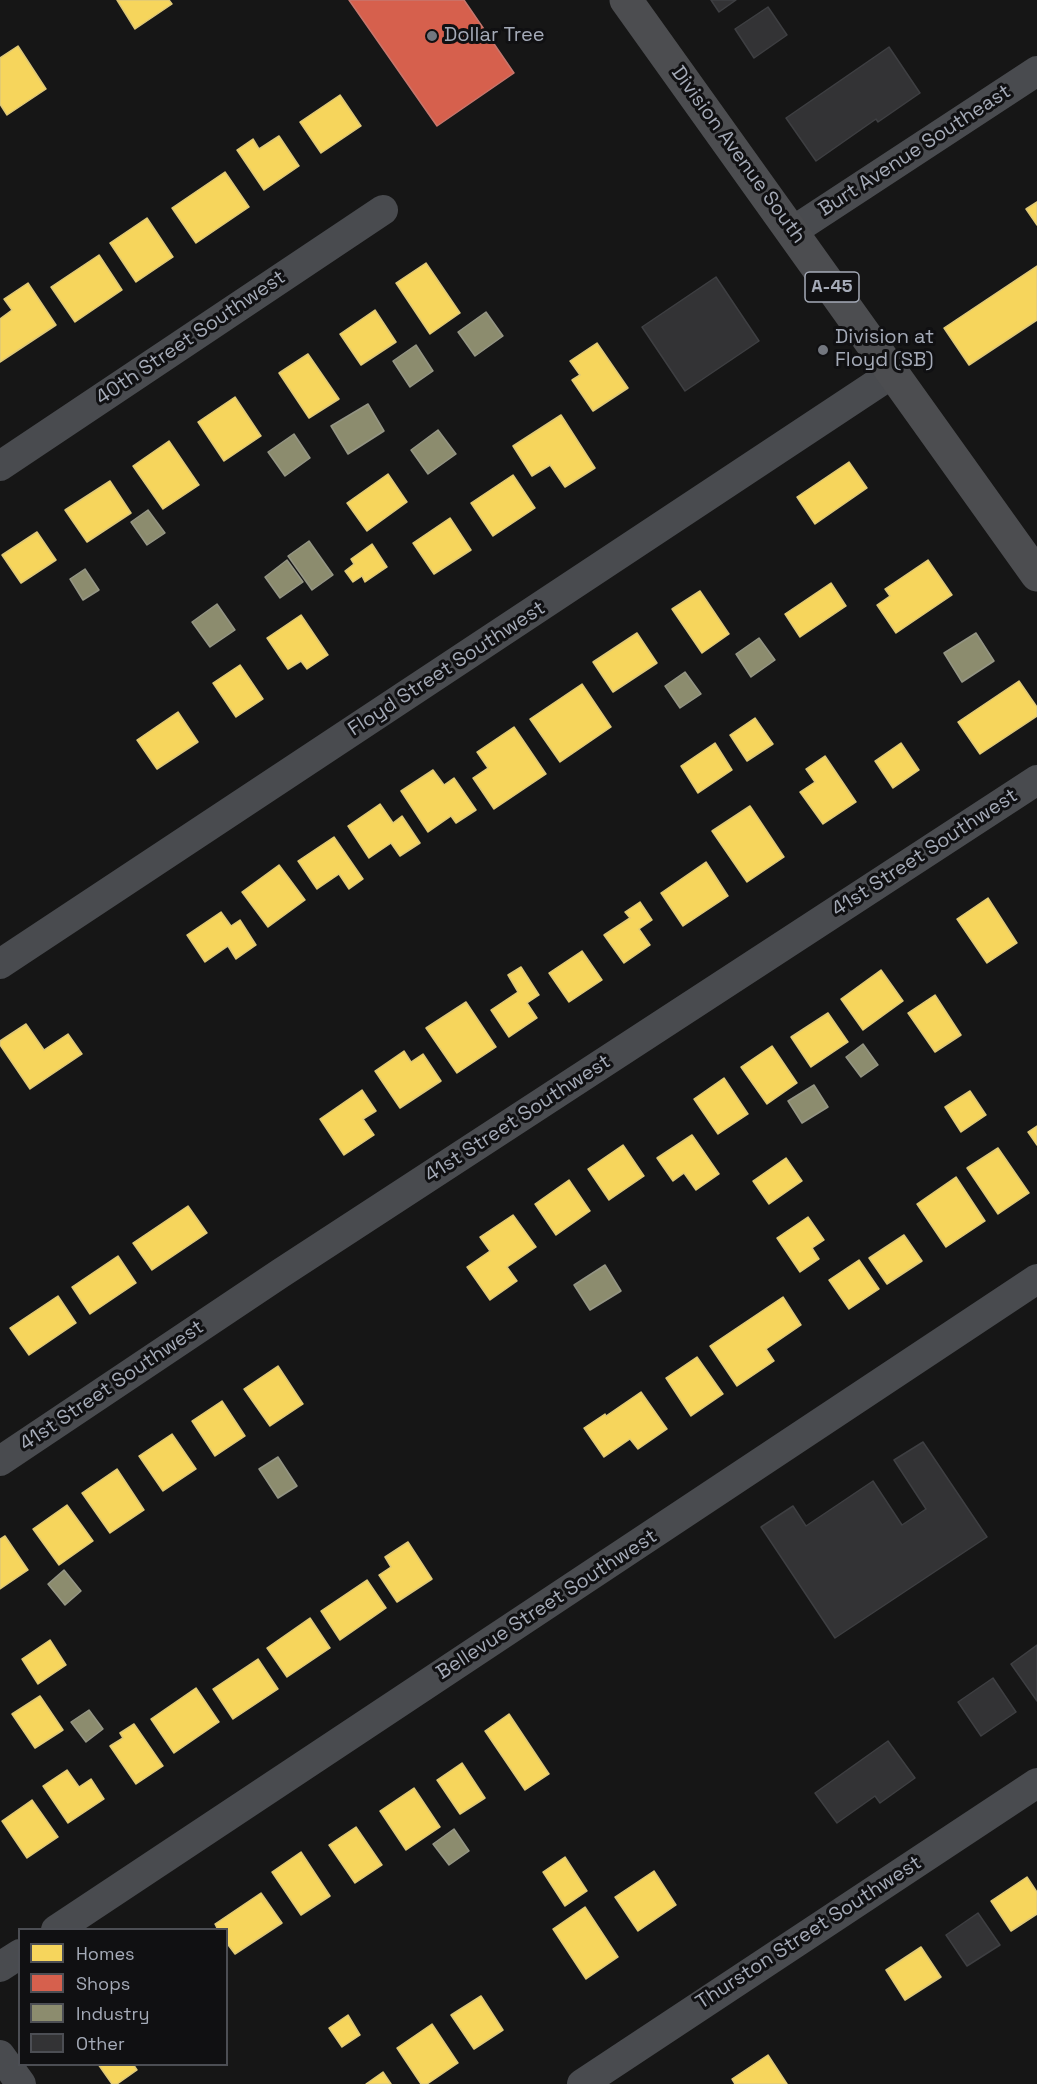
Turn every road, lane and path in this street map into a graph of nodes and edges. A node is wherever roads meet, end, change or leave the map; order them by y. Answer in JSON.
{"nodes":[{"id":1,"x":626,"y":0,"type":"edge"},
{"id":2,"x":1037,"y":71,"type":"edge"},
{"id":3,"x":383,"y":210,"type":"dead end"},
{"id":4,"x":793,"y":231,"type":"junction"},
{"id":5,"x":893,"y":374,"type":"junction"},
{"id":6,"x":0,"y":466,"type":"edge"},
{"id":7,"x":1036,"y":570,"type":"edge"},
{"id":8,"x":1037,"y":780,"type":"edge"},
{"id":9,"x":0,"y":964,"type":"edge"},
{"id":10,"x":1037,"y":1279,"type":"edge"},
{"id":11,"x":0,"y":1461,"type":"edge"},
{"id":12,"x":1037,"y":1784,"type":"edge"},
{"id":13,"x":58,"y":1928,"type":"edge"},
{"id":14,"x":18,"y":1955,"type":"edge"},
{"id":15,"x":0,"y":1967,"type":"edge"},
{"id":16,"x":0,"y":2055,"type":"edge"},
{"id":17,"x":21,"y":2084,"type":"edge"},
{"id":18,"x":582,"y":2084,"type":"edge"}],
"edges":[{"from":1,"to":4,"type":"main road","name":"Division Avenue South","number":"A-45"},
{"from":2,"to":4,"type":"street","name":"Burt Avenue Southeast"},
{"from":3,"to":6,"type":"street","name":"40th Street Southwest"},
{"from":4,"to":5,"type":"main road","name":"Division Avenue South","number":"A-45"},
{"from":5,"to":7,"type":"main road","name":"Division Avenue South","number":"A-45"},
{"from":5,"to":9,"type":"street","name":"Floyd Street Southwest"},
{"from":8,"to":11,"type":"street","name":"41st Street Southwest"},
{"from":10,"to":13,"type":"street","name":"Bellevue Street Southwest"},
{"from":12,"to":18,"type":"street","name":"Thurston Street Southwest"},
{"from":14,"to":15,"type":"street"},
{"from":16,"to":17,"type":"street"}]}
